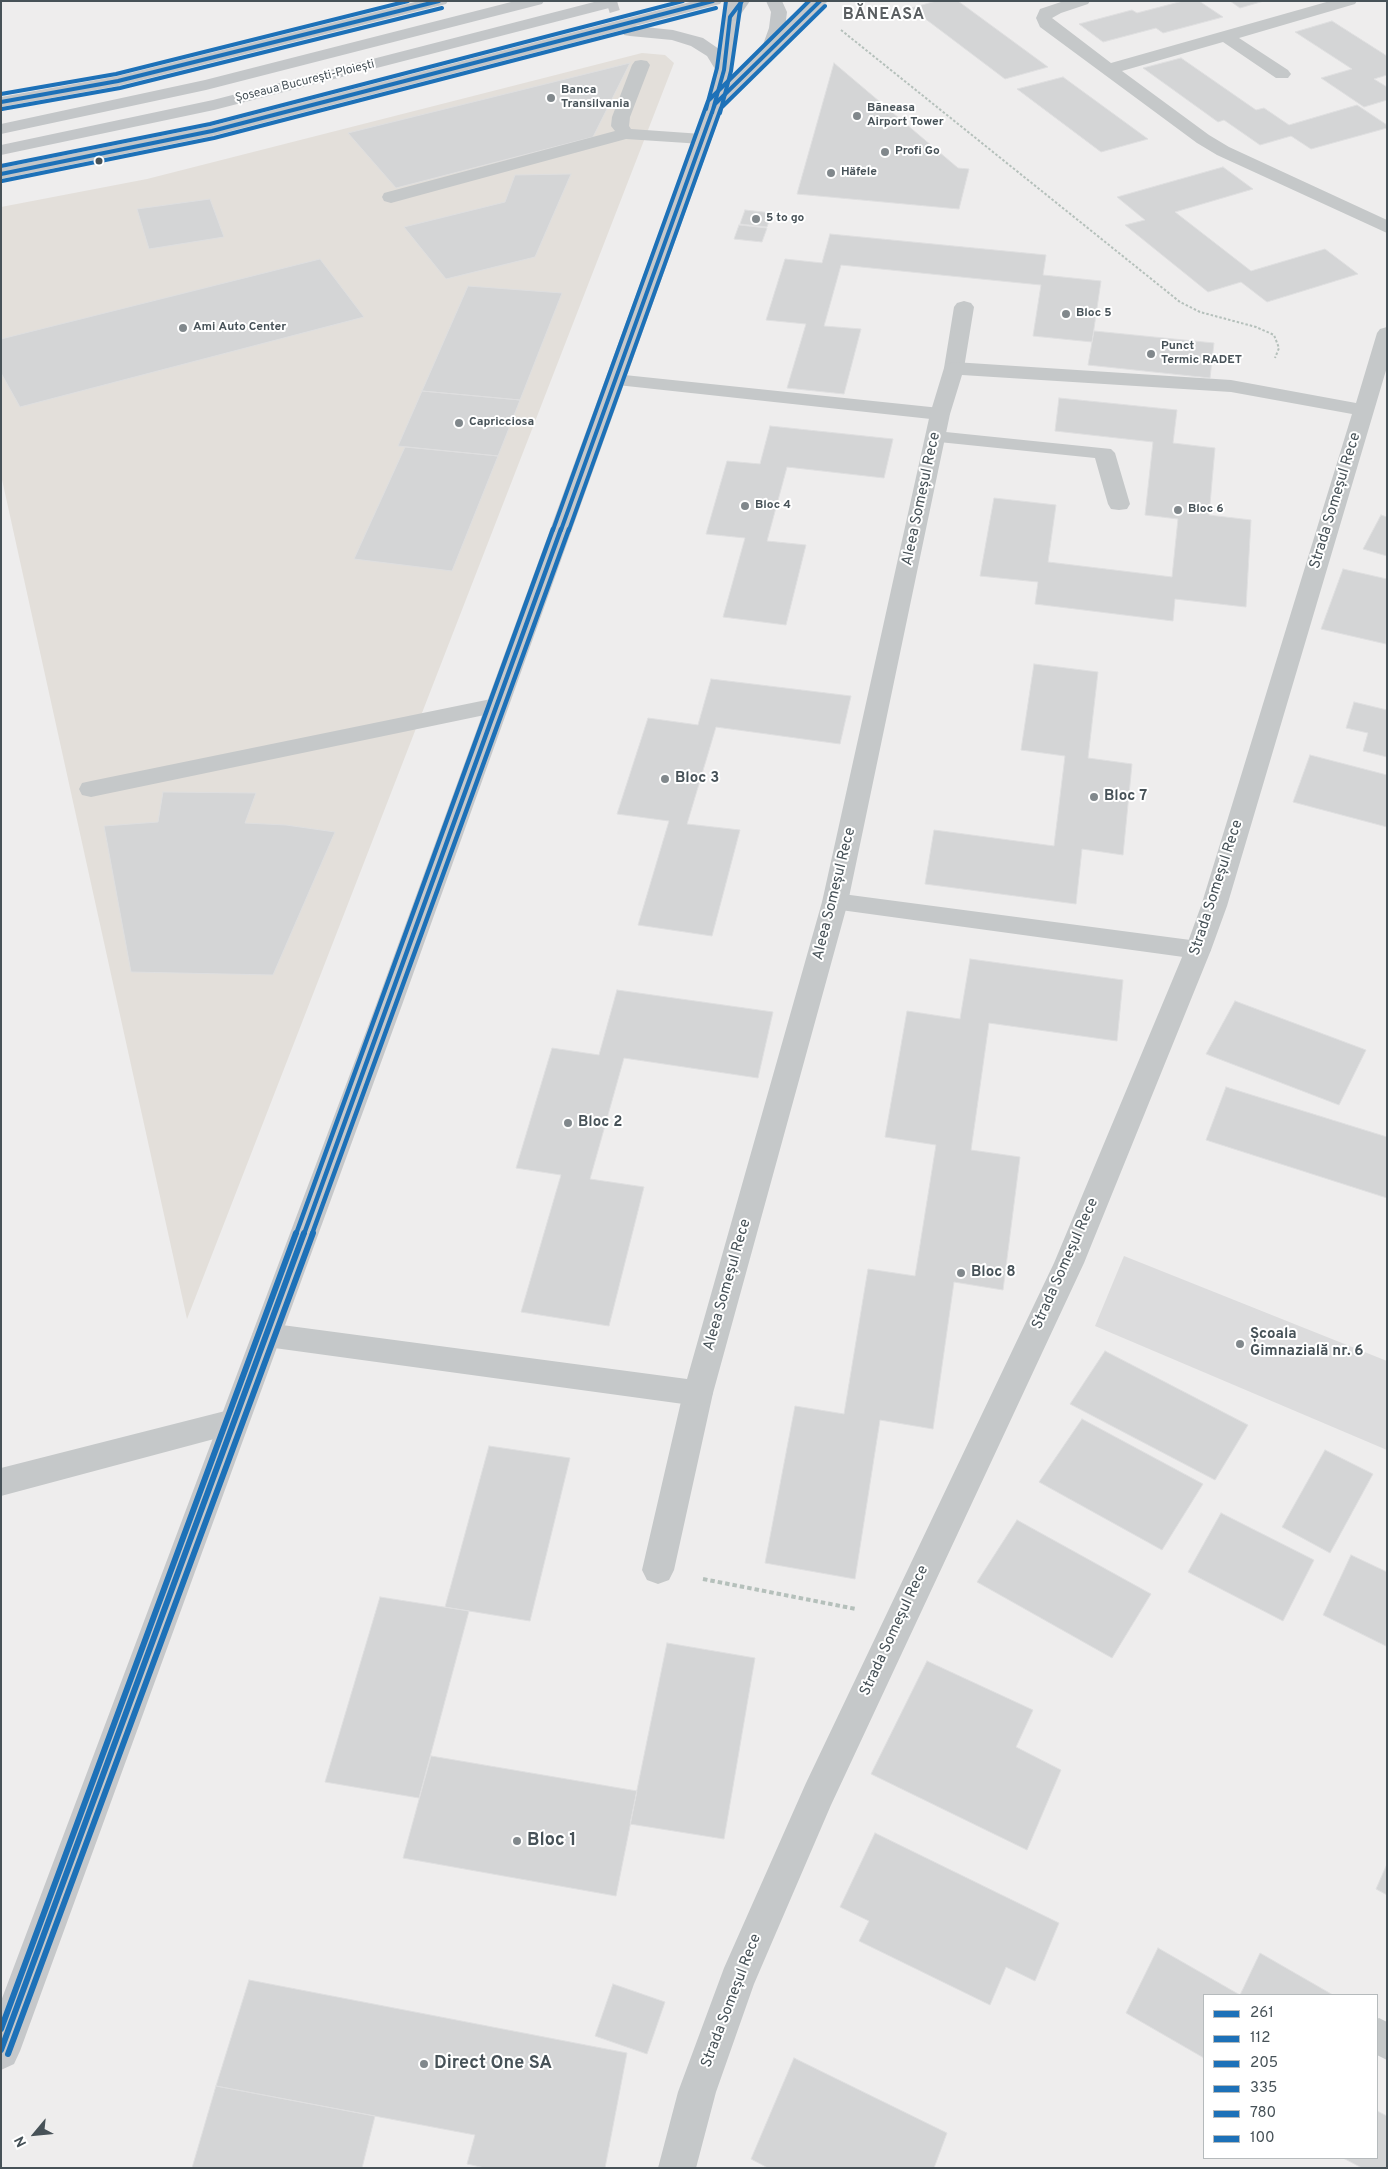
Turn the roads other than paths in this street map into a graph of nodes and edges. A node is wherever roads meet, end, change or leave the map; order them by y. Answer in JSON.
{"nodes":[{"id":1,"x":440,"y":1,"type":"edge"},
{"id":2,"x":536,"y":1,"type":"edge"},
{"id":3,"x":685,"y":1,"type":"edge"},
{"id":4,"x":714,"y":1,"type":"edge"},
{"id":5,"x":742,"y":1,"type":"edge"},
{"id":6,"x":774,"y":1,"type":"edge"},
{"id":7,"x":820,"y":1,"type":"edge"},
{"id":8,"x":1082,"y":1,"type":"edge"},
{"id":9,"x":1349,"y":1,"type":"edge"},
{"id":10,"x":607,"y":4,"type":"dead end"},
{"id":11,"x":666,"y":8,"type":"edge"},
{"id":12,"x":732,"y":9,"type":"edge"},
{"id":13,"x":606,"y":30,"type":"junction"},
{"id":14,"x":1225,"y":36,"type":"junction"},
{"id":15,"x":769,"y":50,"type":"junction"},
{"id":16,"x":641,"y":65,"type":"dead end"},
{"id":17,"x":1109,"y":69,"type":"junction"},
{"id":18,"x":724,"y":70,"type":"junction"},
{"id":19,"x":1282,"y":74,"type":"dead end"},
{"id":20,"x":1,"y":102,"type":"edge"},
{"id":21,"x":716,"y":104,"type":"junction"},
{"id":22,"x":1,"y":128,"type":"edge"},
{"id":23,"x":626,"y":134,"type":"junction"},
{"id":24,"x":702,"y":139,"type":"junction"},
{"id":25,"x":1,"y":150,"type":"edge"},
{"id":26,"x":1,"y":174,"type":"edge"},
{"id":27,"x":392,"y":197,"type":"dead end"},
{"id":28,"x":1387,"y":227,"type":"edge"},
{"id":29,"x":964,"y":307,"type":"dead end"},
{"id":30,"x":1387,"y":333,"type":"edge"},
{"id":31,"x":954,"y":368,"type":"junction"},
{"id":32,"x":615,"y":380,"type":"junction"},
{"id":33,"x":1380,"y":384,"type":"edge"},
{"id":34,"x":1363,"y":410,"type":"junction"},
{"id":35,"x":940,"y":414,"type":"junction"},
{"id":36,"x":936,"y":437,"type":"junction"},
{"id":37,"x":1119,"y":504,"type":"dead end"},
{"id":38,"x":496,"y":706,"type":"junction"},
{"id":39,"x":91,"y":788,"type":"dead end"},
{"id":40,"x":835,"y":902,"type":"junction"},
{"id":41,"x":1198,"y":950,"type":"junction"},
{"id":42,"x":267,"y":1335,"type":"junction"},
{"id":43,"x":698,"y":1393,"type":"junction"},
{"id":44,"x":233,"y":1422,"type":"junction"},
{"id":45,"x":1,"y":1482,"type":"edge"},
{"id":46,"x":658,"y":1570,"type":"road end"},
{"id":47,"x":1,"y":2051,"type":"edge"},
{"id":48,"x":677,"y":2168,"type":"edge"}],
"edges":[{"from":1,"to":20,"type":"main road"},
{"from":2,"to":22,"type":"main road","name":"Șoseaua București-Ploiești"},
{"from":3,"to":11,"type":"main road"},
{"from":4,"to":11,"type":"main road","name":"Șoseaua București-Ploiești"},
{"from":5,"to":12,"type":"main road"},
{"from":6,"to":15,"type":"main road"},
{"from":7,"to":15,"type":"main road"},
{"from":8,"to":17,"type":"street"},
{"from":9,"to":14,"type":"street"},
{"from":10,"to":25,"type":"main road","name":"Șoseaua București-Ploiești"},
{"from":11,"to":13,"type":"main road","name":"Șoseaua București-Ploiești"},
{"from":12,"to":18,"type":"main road"},
{"from":13,"to":18,"type":"main road"},
{"from":13,"to":26,"type":"main road","name":"Șoseaua București-Ploiești"},
{"from":14,"to":17,"type":"street"},
{"from":14,"to":19,"type":"street"},
{"from":15,"to":21,"type":"main road"},
{"from":16,"to":23,"type":"street"},
{"from":17,"to":28,"type":"street"},
{"from":18,"to":21,"type":"main road"},
{"from":21,"to":24,"type":"main road"},
{"from":23,"to":24,"type":"street"},
{"from":23,"to":27,"type":"street"},
{"from":24,"to":32,"type":"main road"},
{"from":29,"to":31,"type":"street","name":"Aleea Someșul Rece"},
{"from":30,"to":33,"type":"street","name":"Strada Someșul Rece"},
{"from":31,"to":34,"type":"street"},
{"from":31,"to":35,"type":"street","name":"Aleea Someșul Rece"},
{"from":32,"to":35,"type":"street"},
{"from":32,"to":38,"type":"main road"},
{"from":33,"to":34,"type":"street","name":"Strada Someșul Rece"},
{"from":34,"to":41,"type":"street","name":"Strada Someșul Rece"},
{"from":35,"to":36,"type":"street","name":"Aleea Someșul Rece"},
{"from":36,"to":37,"type":"street"},
{"from":36,"to":40,"type":"street","name":"Aleea Someșul Rece"},
{"from":38,"to":39,"type":"street"},
{"from":38,"to":42,"type":"main road"},
{"from":40,"to":41,"type":"street"},
{"from":40,"to":43,"type":"street","name":"Aleea Someșul Rece"},
{"from":41,"to":48,"type":"street","name":"Strada Someșul Rece"},
{"from":42,"to":43,"type":"street"},
{"from":42,"to":44,"type":"main road"},
{"from":43,"to":46,"type":"street","name":"Aleea Someșul Rece"},
{"from":44,"to":45,"type":"street"},
{"from":44,"to":47,"type":"main road"}]}
